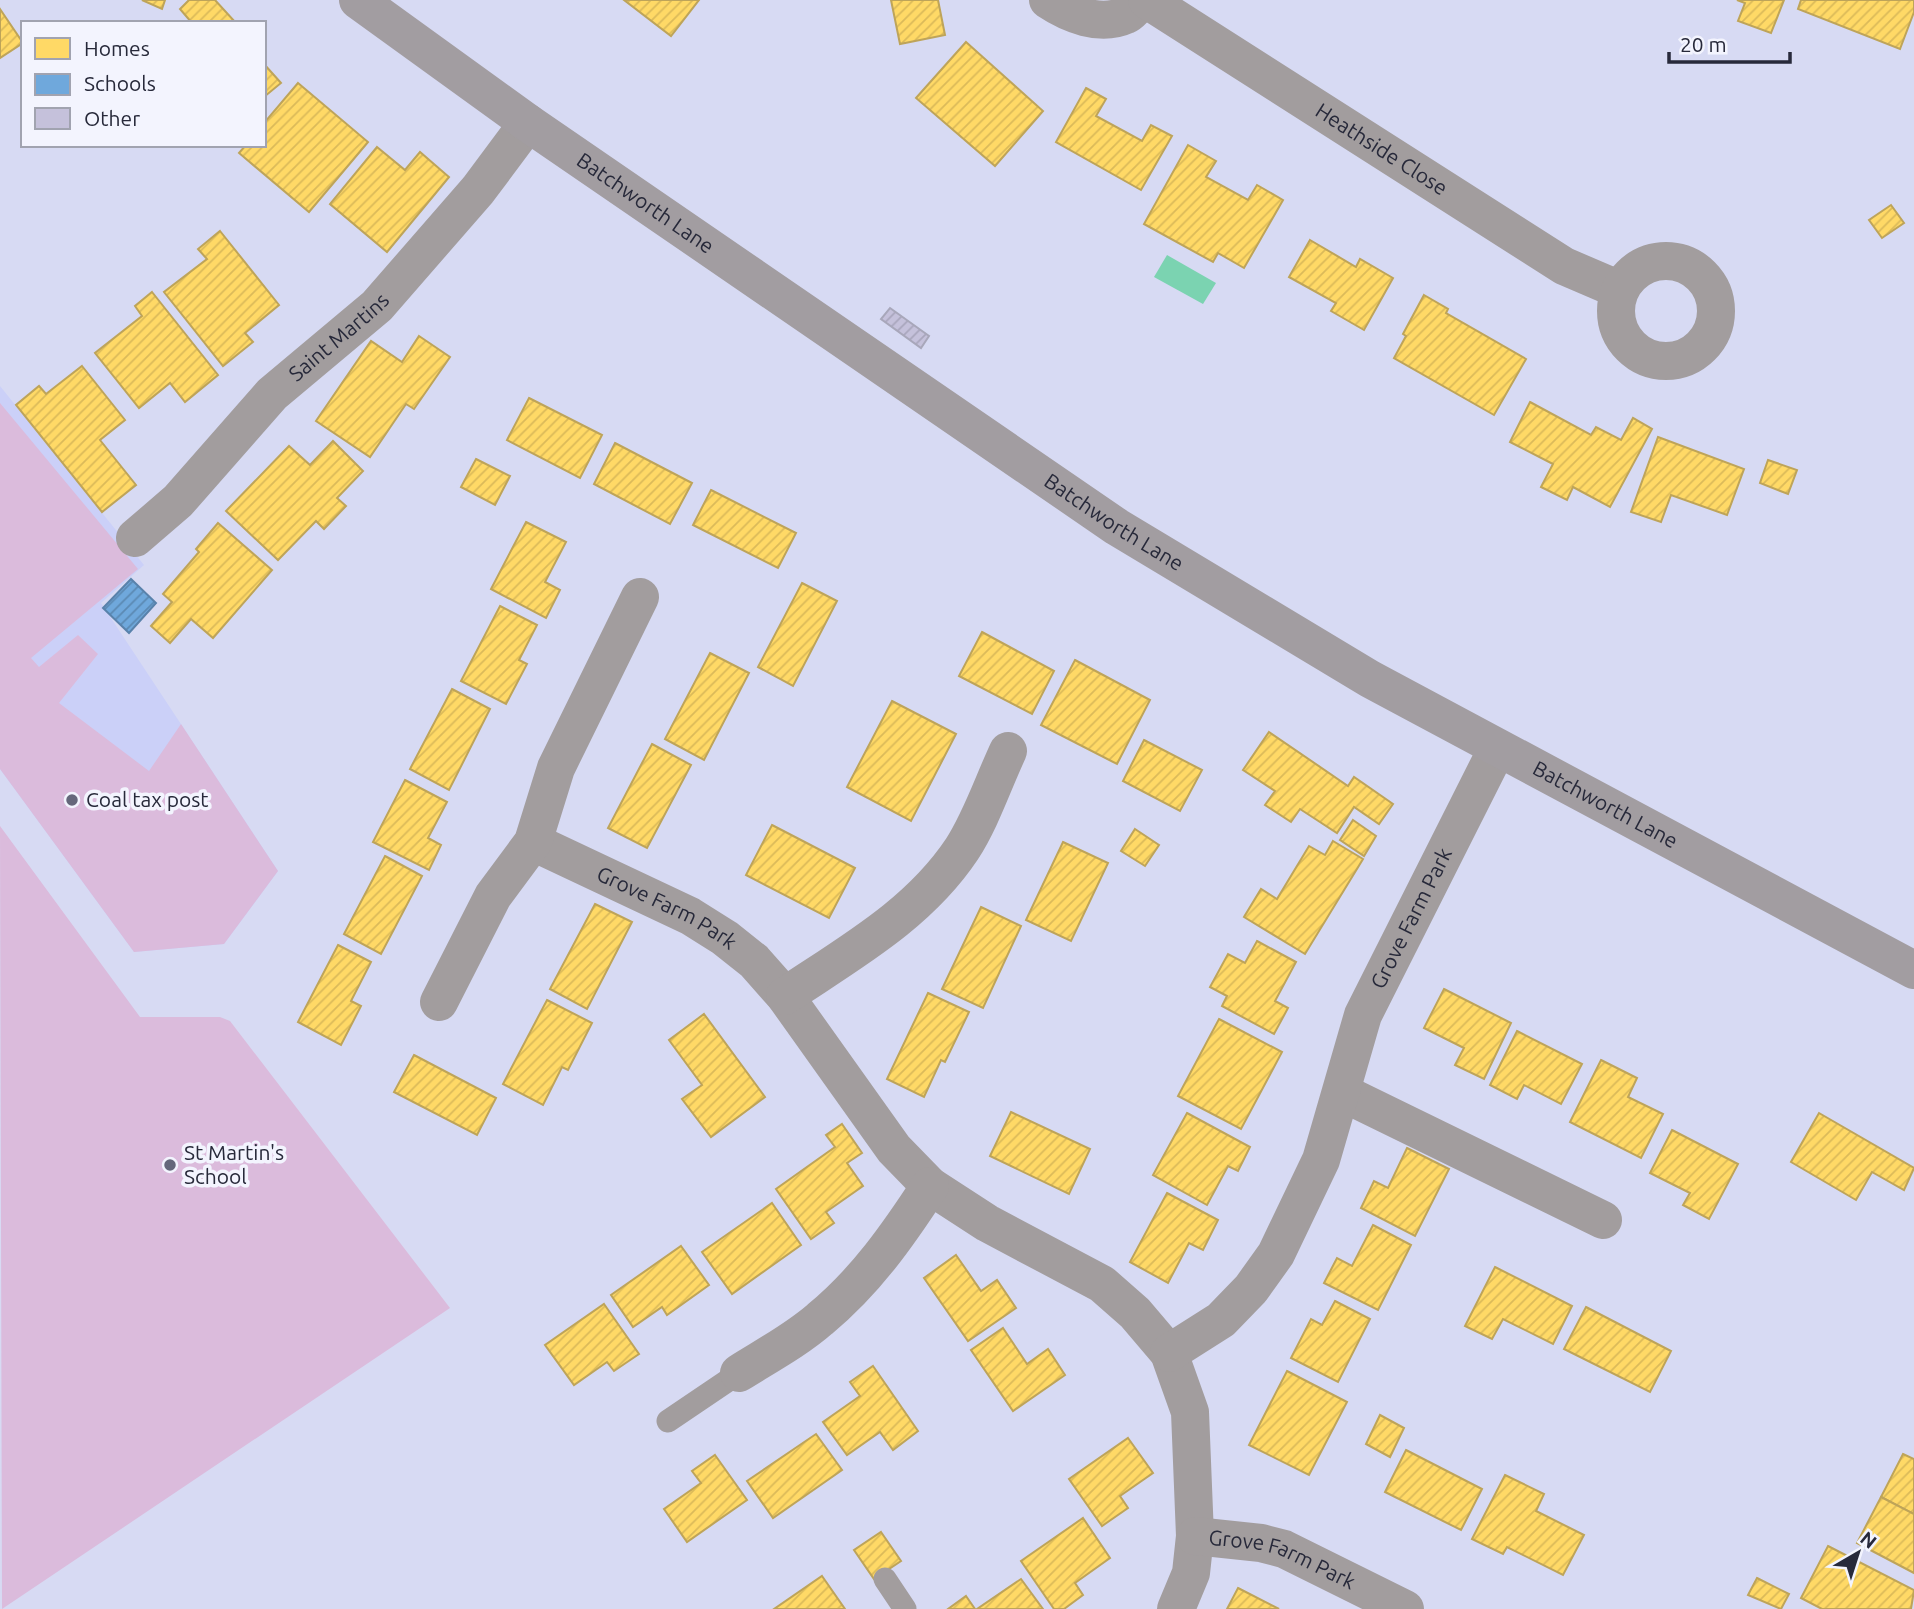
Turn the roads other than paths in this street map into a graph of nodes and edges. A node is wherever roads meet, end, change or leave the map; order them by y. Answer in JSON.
{"nodes":[{"id":1,"x":358,"y":0,"type":"edge"},
{"id":2,"x":1048,"y":0,"type":"edge"},
{"id":3,"x":1141,"y":0,"type":"edge"},
{"id":4,"x":1147,"y":0,"type":"edge"},
{"id":5,"x":527,"y":123,"type":"junction"},
{"id":6,"x":1620,"y":290,"type":"dead end"},
{"id":7,"x":135,"y":538,"type":"dead end"},
{"id":8,"x":640,"y":597,"type":"dead end"},
{"id":9,"x":1497,"y":749,"type":"junction"},
{"id":10,"x":1008,"y":751,"type":"dead end"},
{"id":11,"x":533,"y":842,"type":"junction"},
{"id":12,"x":1914,"y":970,"type":"edge"},
{"id":13,"x":785,"y":996,"type":"junction"},
{"id":14,"x":439,"y":1002,"type":"dead end"},
{"id":15,"x":1343,"y":1093,"type":"junction"},
{"id":16,"x":930,"y":1186,"type":"junction"},
{"id":17,"x":1603,"y":1220,"type":"dead end"},
{"id":18,"x":1169,"y":1353,"type":"junction"},
{"id":19,"x":740,"y":1374,"type":"joint"},
{"id":20,"x":667,"y":1421,"type":"dead end"},
{"id":21,"x":1195,"y":1535,"type":"junction"},
{"id":22,"x":885,"y":1579,"type":"dead end"},
{"id":23,"x":905,"y":1609,"type":"edge"},
{"id":24,"x":1175,"y":1609,"type":"edge"},
{"id":25,"x":1405,"y":1609,"type":"edge"}],
"edges":[{"from":1,"to":5,"type":"street","name":"Batchworth Lane"},
{"from":2,"to":3,"type":"street"},
{"from":4,"to":6,"type":"street","name":"Heathside Close"},
{"from":5,"to":7,"type":"street","name":"Saint Martins"},
{"from":5,"to":9,"type":"street","name":"Batchworth Lane"},
{"from":8,"to":11,"type":"street"},
{"from":9,"to":12,"type":"street","name":"Batchworth Lane"},
{"from":9,"to":15,"type":"street","name":"Grove Farm Park"},
{"from":10,"to":13,"type":"street"},
{"from":11,"to":13,"type":"street","name":"Grove Farm Park"},
{"from":11,"to":14,"type":"street"},
{"from":13,"to":16,"type":"street","name":"Grove Farm Park"},
{"from":15,"to":17,"type":"street"},
{"from":15,"to":18,"type":"street","name":"Grove Farm Park"},
{"from":16,"to":18,"type":"street","name":"Grove Farm Park"},
{"from":16,"to":19,"type":"street"},
{"from":18,"to":21,"type":"street","name":"Grove Farm Park"},
{"from":19,"to":20,"type":"lane"},
{"from":21,"to":24,"type":"street","name":"Grove Farm Park"},
{"from":21,"to":25,"type":"street","name":"Grove Farm Park"},
{"from":22,"to":23,"type":"lane"}]}
